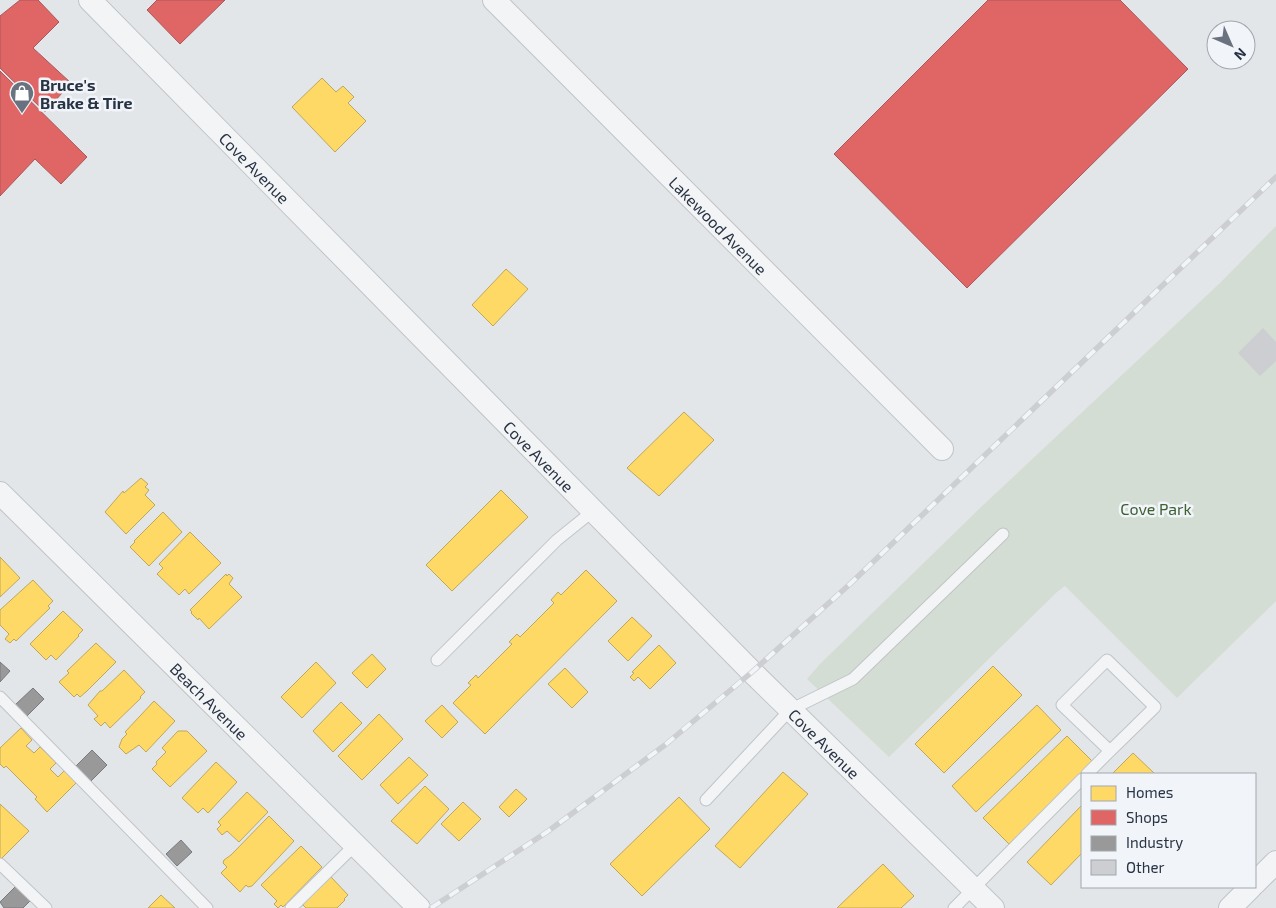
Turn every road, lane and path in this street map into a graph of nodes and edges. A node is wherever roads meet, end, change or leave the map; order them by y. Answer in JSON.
{"nodes":[{"id":1,"x":494,"y":0,"type":"edge"},
{"id":2,"x":100,"y":3,"type":"edge"},
{"id":3,"x":942,"y":449,"type":"dead end"},
{"id":4,"x":0,"y":494,"type":"edge"},
{"id":5,"x":593,"y":511,"type":"junction"},
{"id":6,"x":1003,"y":534,"type":"dead end"},
{"id":7,"x":437,"y":660,"type":"dead end"},
{"id":8,"x":0,"y":697,"type":"edge"},
{"id":9,"x":790,"y":710,"type":"junction"},
{"id":10,"x":1110,"y":751,"type":"junction"},
{"id":11,"x":1088,"y":773,"type":"edge"},
{"id":12,"x":1081,"y":781,"type":"edge"},
{"id":13,"x":706,"y":800,"type":"dead end"},
{"id":14,"x":355,"y":845,"type":"junction"},
{"id":15,"x":1276,"y":862,"type":"edge"},
{"id":16,"x":0,"y":864,"type":"edge"},
{"id":17,"x":1256,"y":882,"type":"edge"},
{"id":18,"x":1250,"y":888,"type":"edge"},
{"id":19,"x":974,"y":889,"type":"junction"},
{"id":20,"x":46,"y":908,"type":"edge"},
{"id":21,"x":207,"y":908,"type":"edge"},
{"id":22,"x":290,"y":908,"type":"edge"},
{"id":23,"x":419,"y":908,"type":"edge"},
{"id":24,"x":954,"y":908,"type":"edge"},
{"id":25,"x":993,"y":908,"type":"edge"},
{"id":26,"x":1230,"y":908,"type":"edge"}],
"edges":[{"from":1,"to":3,"type":"street","name":"Lakewood Avenue"},
{"from":2,"to":5,"type":"street","name":"Cove Avenue"},
{"from":4,"to":14,"type":"street","name":"Beach Avenue"},
{"from":5,"to":7,"type":"lane"},
{"from":5,"to":9,"type":"street","name":"Cove Avenue"},
{"from":6,"to":9,"type":"lane"},
{"from":8,"to":21,"type":"lane"},
{"from":9,"to":13,"type":"lane"},
{"from":9,"to":19,"type":"street","name":"Cove Avenue"},
{"from":10,"to":10,"type":"lane"},
{"from":10,"to":11,"type":"lane"},
{"from":12,"to":19,"type":"lane"},
{"from":14,"to":22,"type":"lane"},
{"from":14,"to":23,"type":"street","name":"Beach Avenue"},
{"from":15,"to":17,"type":"street"},
{"from":16,"to":20,"type":"lane"},
{"from":18,"to":26,"type":"street"},
{"from":19,"to":24,"type":"lane"},
{"from":19,"to":25,"type":"street","name":"Cove Avenue"}]}
